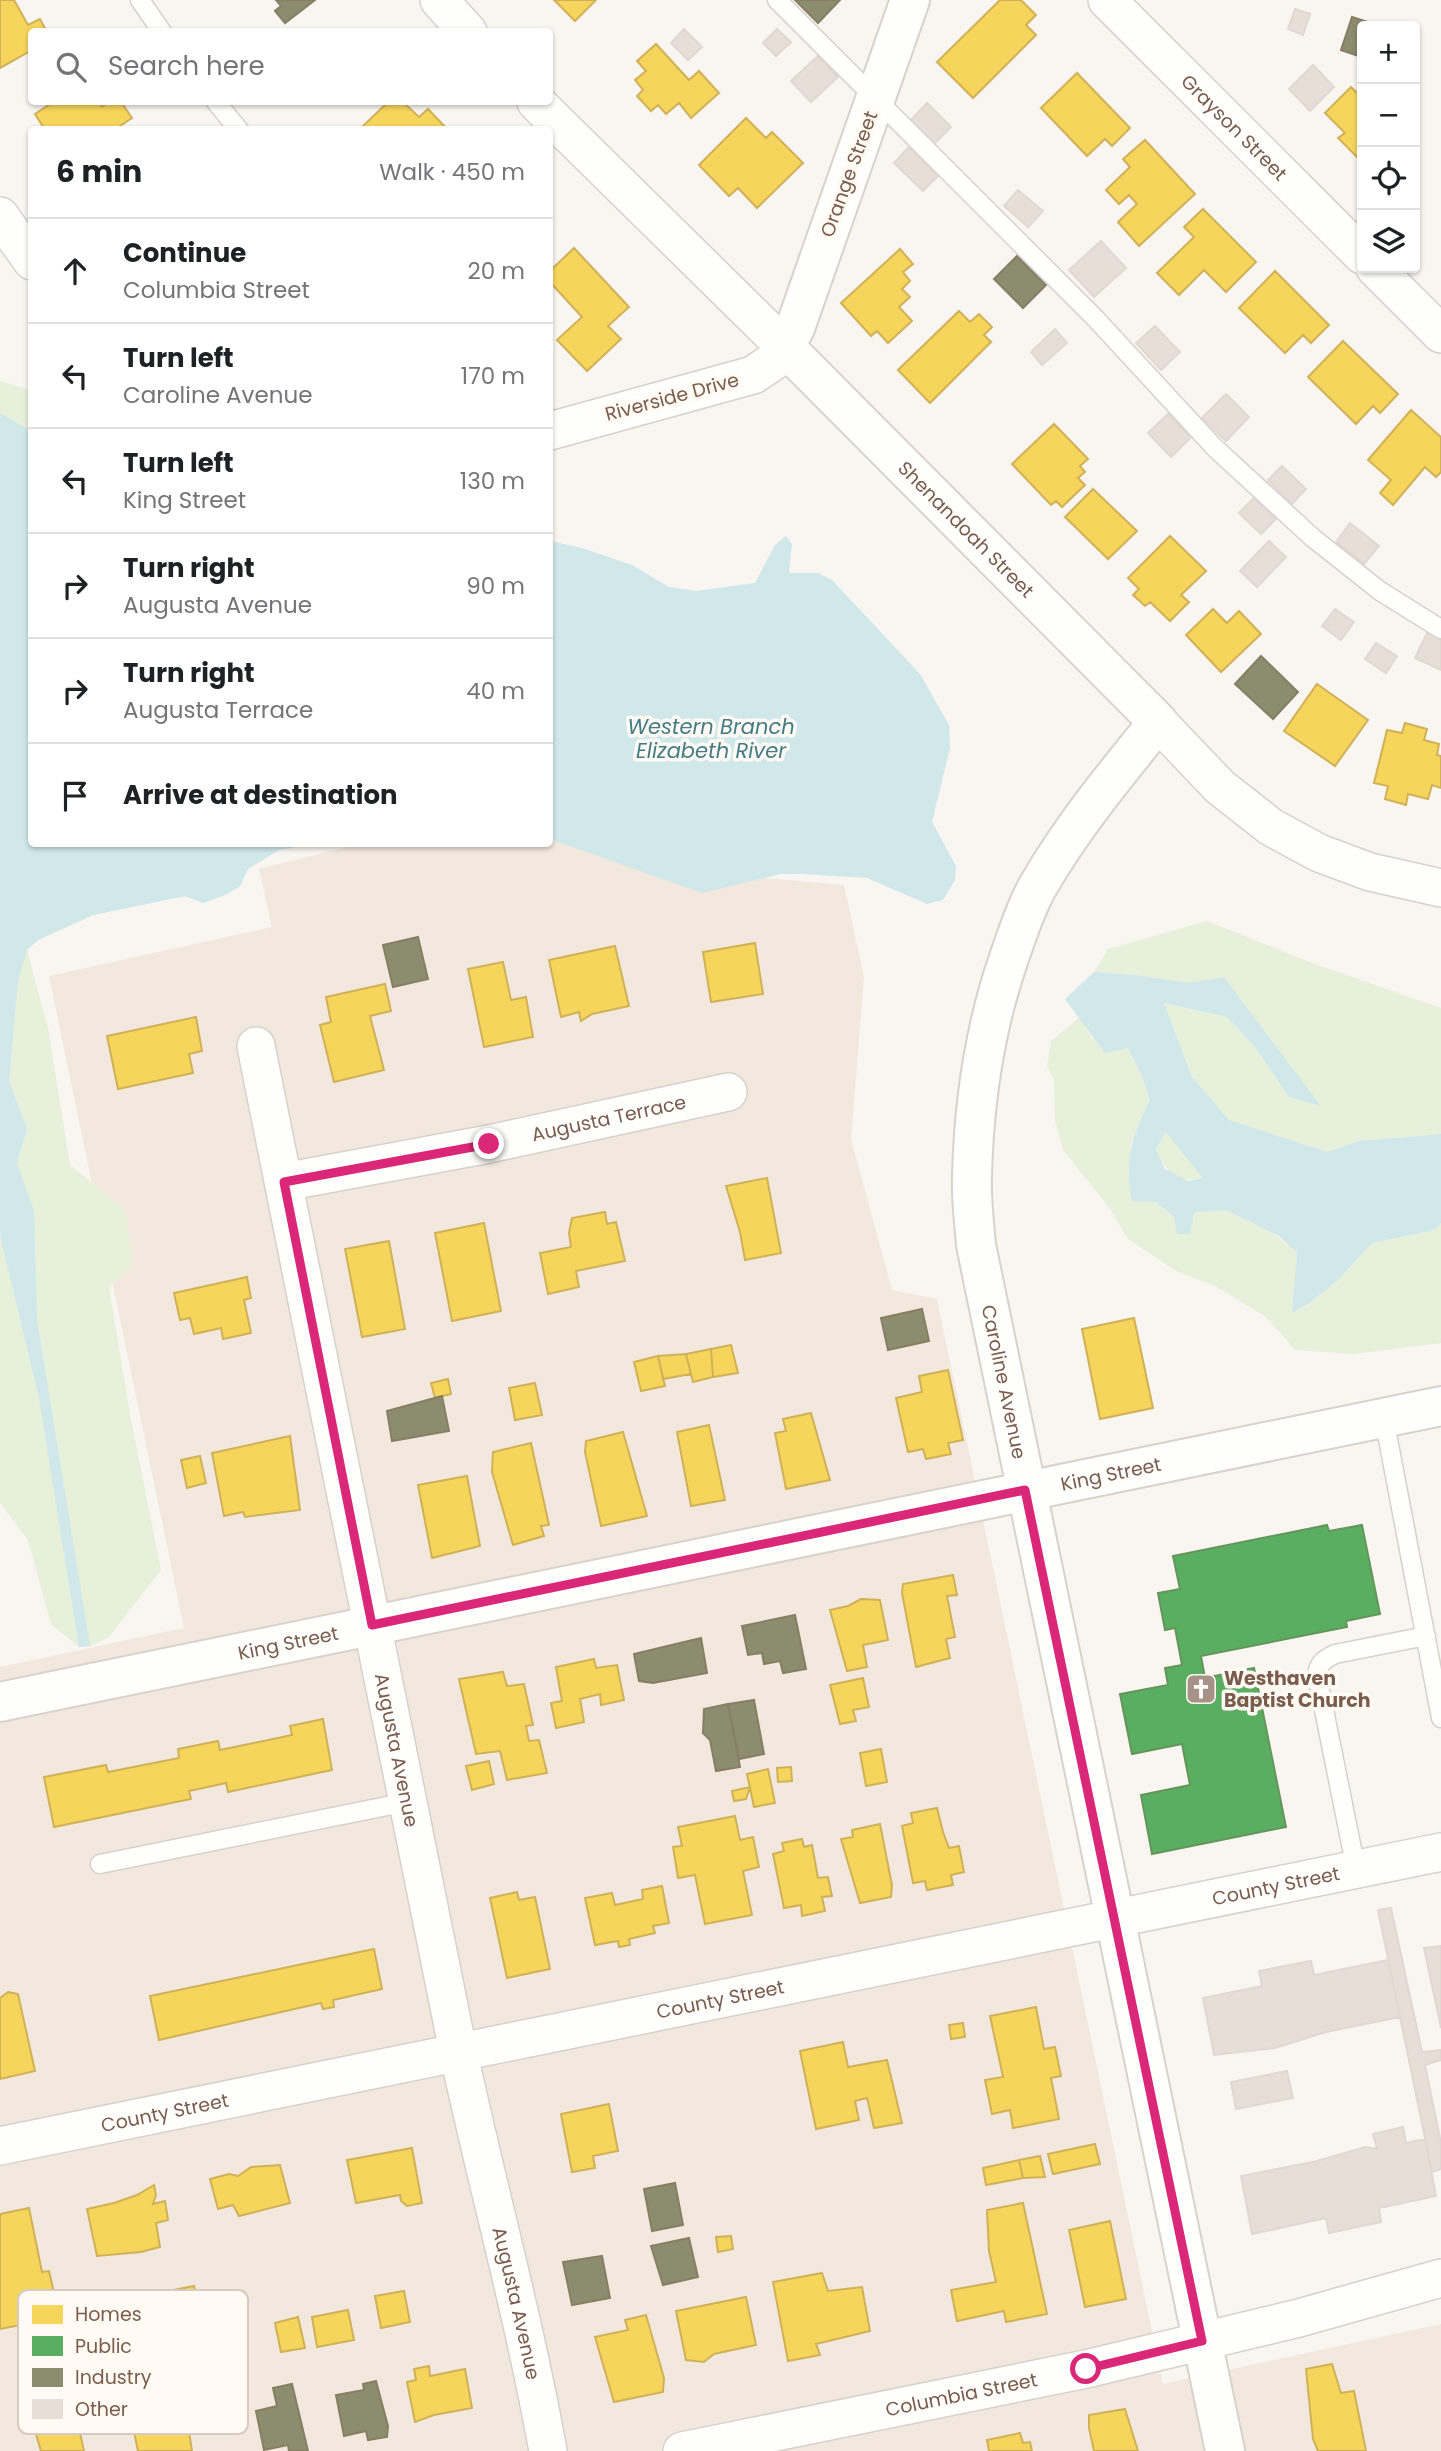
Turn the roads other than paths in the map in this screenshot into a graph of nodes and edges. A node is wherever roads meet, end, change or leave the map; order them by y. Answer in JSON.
{"nodes":[{"id":1,"x":140,"y":0,"type":"edge"},
{"id":2,"x":439,"y":0,"type":"edge"},
{"id":3,"x":777,"y":0,"type":"edge"},
{"id":4,"x":909,"y":0,"type":"edge"},
{"id":5,"x":1107,"y":0,"type":"edge"},
{"id":6,"x":159,"y":28,"type":"edge"},
{"id":7,"x":464,"y":28,"type":"edge"},
{"id":8,"x":875,"y":100,"type":"junction"},
{"id":9,"x":218,"y":105,"type":"edge"},
{"id":10,"x":539,"y":105,"type":"edge"},
{"id":11,"x":236,"y":126,"type":"edge"},
{"id":12,"x":0,"y":216,"type":"edge"},
{"id":13,"x":1357,"y":250,"type":"edge"},
{"id":14,"x":28,"y":255,"type":"edge"},
{"id":15,"x":1380,"y":273,"type":"edge"},
{"id":16,"x":1441,"y":334,"type":"edge"},
{"id":17,"x":785,"y":347,"type":"junction"},
{"id":18,"x":553,"y":430,"type":"edge"},
{"id":19,"x":1441,"y":629,"type":"edge"},
{"id":20,"x":1158,"y":722,"type":"junction"},
{"id":21,"x":1441,"y":888,"type":"edge"},
{"id":22,"x":256,"y":1046,"type":"dead end"},
{"id":23,"x":728,"y":1092,"type":"dead end"},
{"id":24,"x":284,"y":1182,"type":"junction"},
{"id":25,"x":1441,"y":1406,"type":"edge"},
{"id":26,"x":1384,"y":1418,"type":"junction"},
{"id":27,"x":1025,"y":1490,"type":"junction"},
{"id":28,"x":372,"y":1625,"type":"junction"},
{"id":29,"x":1426,"y":1636,"type":"junction"},
{"id":30,"x":0,"y":1702,"type":"edge"},
{"id":31,"x":1441,"y":1718,"type":"edge"},
{"id":32,"x":407,"y":1802,"type":"junction"},
{"id":33,"x":1441,"y":1852,"type":"edge"},
{"id":34,"x":100,"y":1864,"type":"dead end"},
{"id":35,"x":1356,"y":1869,"type":"junction"},
{"id":36,"x":1114,"y":1918,"type":"junction"},
{"id":37,"x":459,"y":2053,"type":"junction"},
{"id":38,"x":0,"y":2146,"type":"edge"},
{"id":39,"x":1441,"y":2278,"type":"edge"},
{"id":40,"x":1202,"y":2341,"type":"junction"},
{"id":41,"x":548,"y":2451,"type":"edge"},
{"id":42,"x":682,"y":2451,"type":"edge"},
{"id":43,"x":1225,"y":2451,"type":"edge"}],
"edges":[{"from":1,"to":6,"type":"lane"},
{"from":2,"to":7,"type":"street"},
{"from":3,"to":8,"type":"lane"},
{"from":4,"to":8,"type":"street","name":"Orange Street"},
{"from":5,"to":13,"type":"street","name":"Grayson Street"},
{"from":8,"to":17,"type":"street","name":"Orange Street"},
{"from":8,"to":19,"type":"lane"},
{"from":9,"to":11,"type":"lane"},
{"from":10,"to":17,"type":"street","name":"Shenandoah Street"},
{"from":12,"to":14,"type":"street"},
{"from":15,"to":16,"type":"street"},
{"from":17,"to":18,"type":"street","name":"Riverside Drive"},
{"from":17,"to":20,"type":"street","name":"Shenandoah Street"},
{"from":20,"to":21,"type":"street","name":"Shenandoah Street"},
{"from":20,"to":27,"type":"street","name":"Caroline Avenue"},
{"from":22,"to":24,"type":"street","name":"Augusta Avenue"},
{"from":23,"to":24,"type":"street","name":"Augusta Terrace"},
{"from":24,"to":28,"type":"street","name":"Augusta Avenue"},
{"from":25,"to":26,"type":"street","name":"King Street"},
{"from":26,"to":27,"type":"street","name":"King Street"},
{"from":26,"to":29,"type":"lane"},
{"from":27,"to":28,"type":"street","name":"King Street"},
{"from":27,"to":36,"type":"street","name":"Caroline Avenue"},
{"from":28,"to":30,"type":"street","name":"King Street"},
{"from":28,"to":32,"type":"street","name":"Augusta Avenue"},
{"from":29,"to":31,"type":"lane"},
{"from":29,"to":35,"type":"lane"},
{"from":32,"to":34,"type":"lane"},
{"from":32,"to":37,"type":"street","name":"Augusta Avenue"},
{"from":33,"to":35,"type":"street","name":"County Street"},
{"from":35,"to":36,"type":"street","name":"County Street"},
{"from":36,"to":37,"type":"street","name":"County Street"},
{"from":36,"to":40,"type":"street","name":"Caroline Avenue"},
{"from":37,"to":38,"type":"street","name":"County Street"},
{"from":37,"to":41,"type":"street","name":"Augusta Avenue"},
{"from":39,"to":40,"type":"street","name":"Columbia Street"},
{"from":40,"to":42,"type":"street","name":"Columbia Street"},
{"from":40,"to":43,"type":"street","name":"Caroline Avenue"}]}
